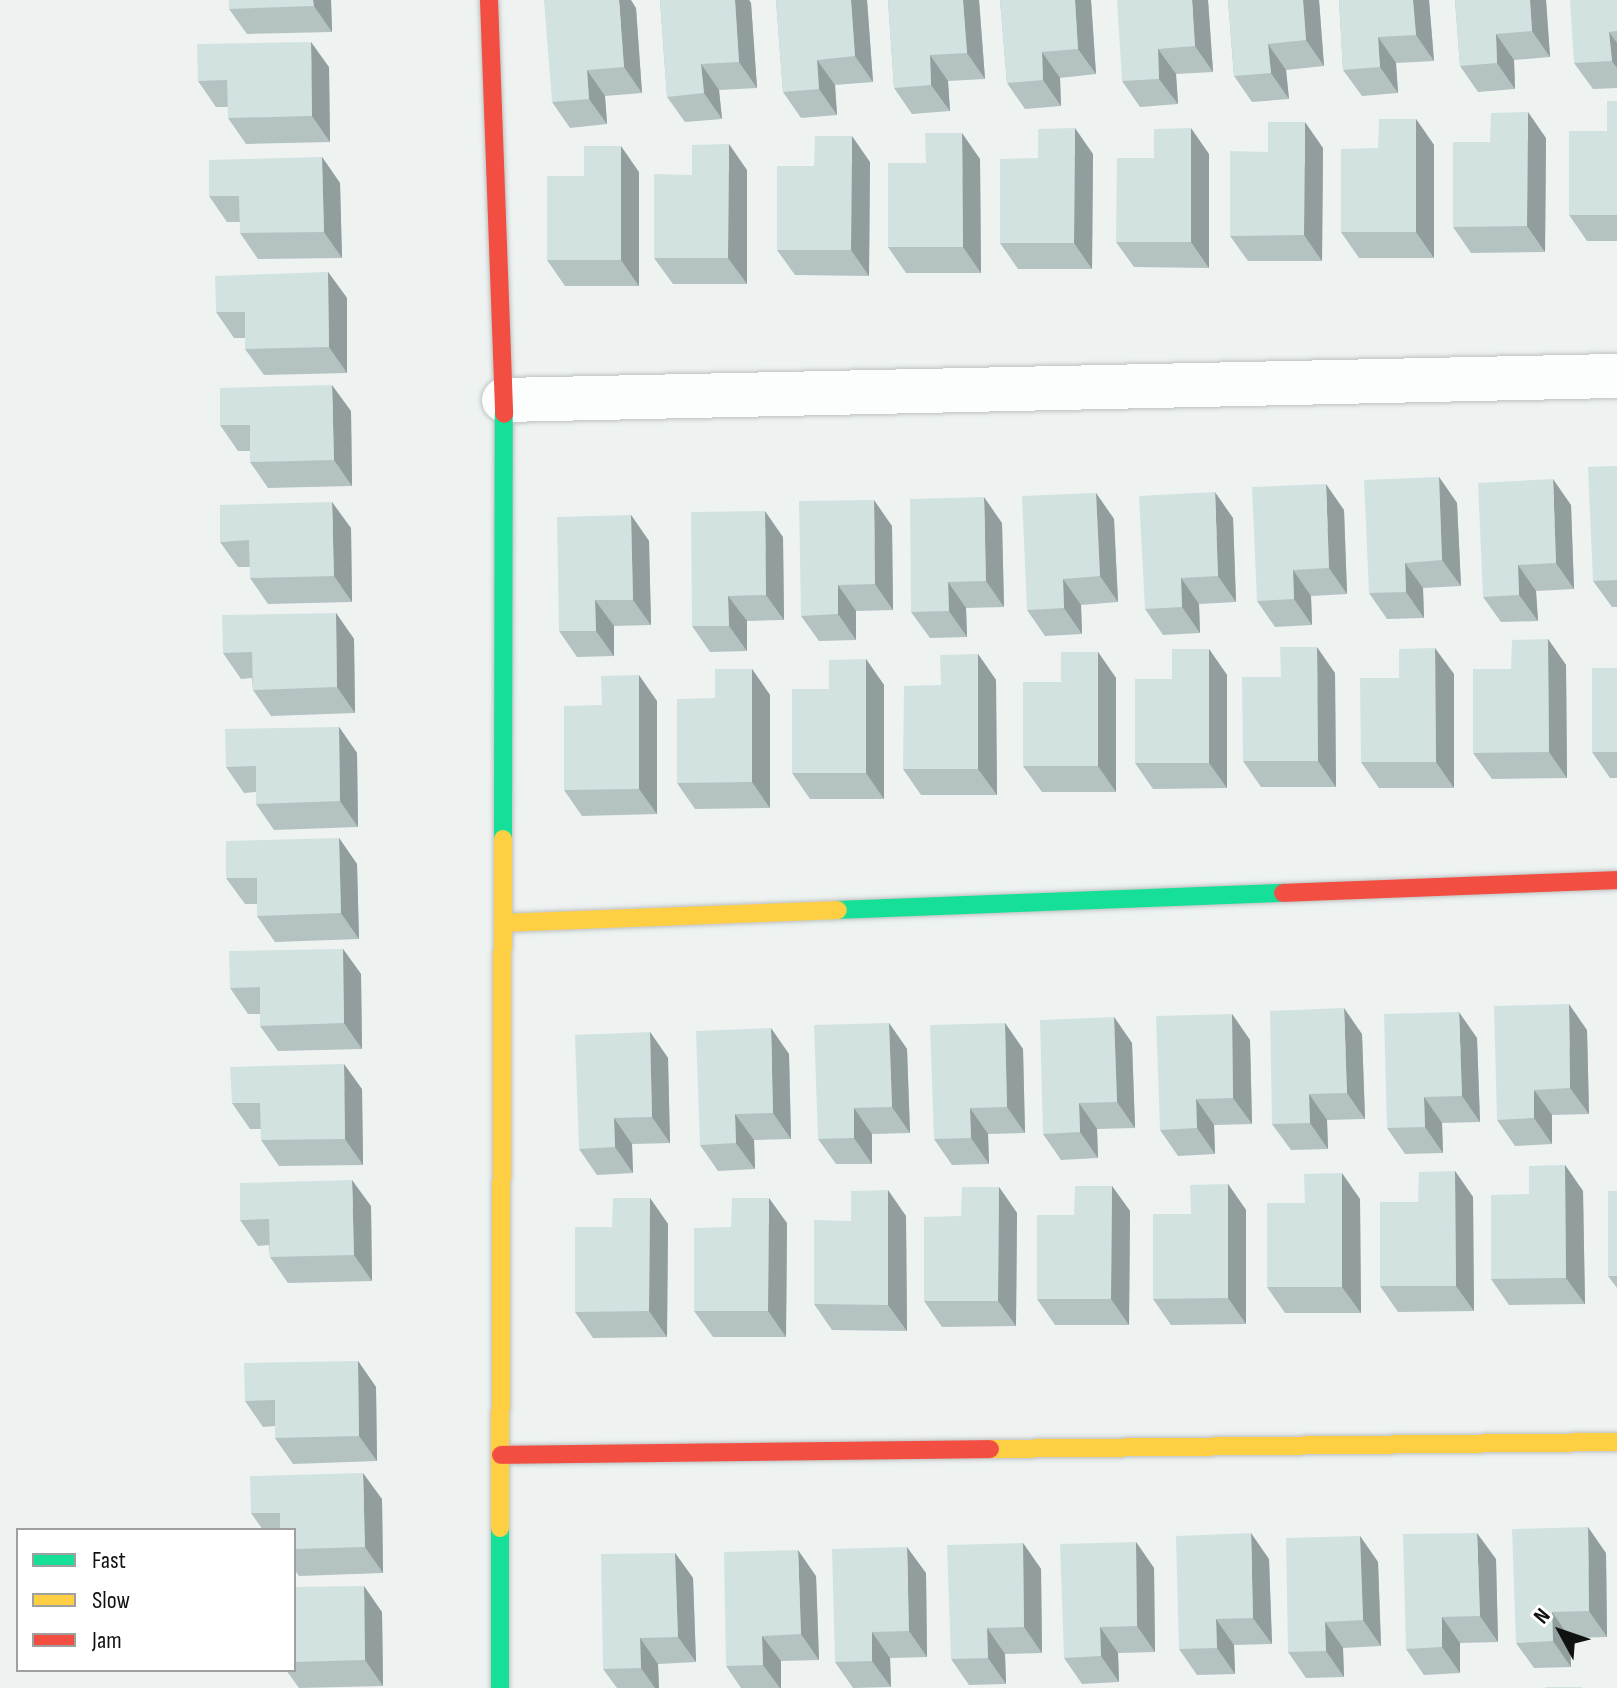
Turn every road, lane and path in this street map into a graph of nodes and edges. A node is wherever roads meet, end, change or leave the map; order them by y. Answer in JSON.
{"nodes":[{"id":1,"x":489,"y":0,"type":"edge"},
{"id":2,"x":1617,"y":376,"type":"edge"},
{"id":3,"x":504,"y":400,"type":"junction"},
{"id":4,"x":1617,"y":880,"type":"edge"},
{"id":5,"x":503,"y":923,"type":"junction"},
{"id":6,"x":1617,"y":1442,"type":"edge"},
{"id":7,"x":501,"y":1455,"type":"junction"},
{"id":8,"x":500,"y":1688,"type":"edge"}],
"edges":[{"from":1,"to":3,"type":"street"},
{"from":2,"to":3,"type":"street"},
{"from":3,"to":5,"type":"street"},
{"from":4,"to":5,"type":"street"},
{"from":5,"to":7,"type":"street"},
{"from":6,"to":7,"type":"street"},
{"from":7,"to":8,"type":"street"}]}
